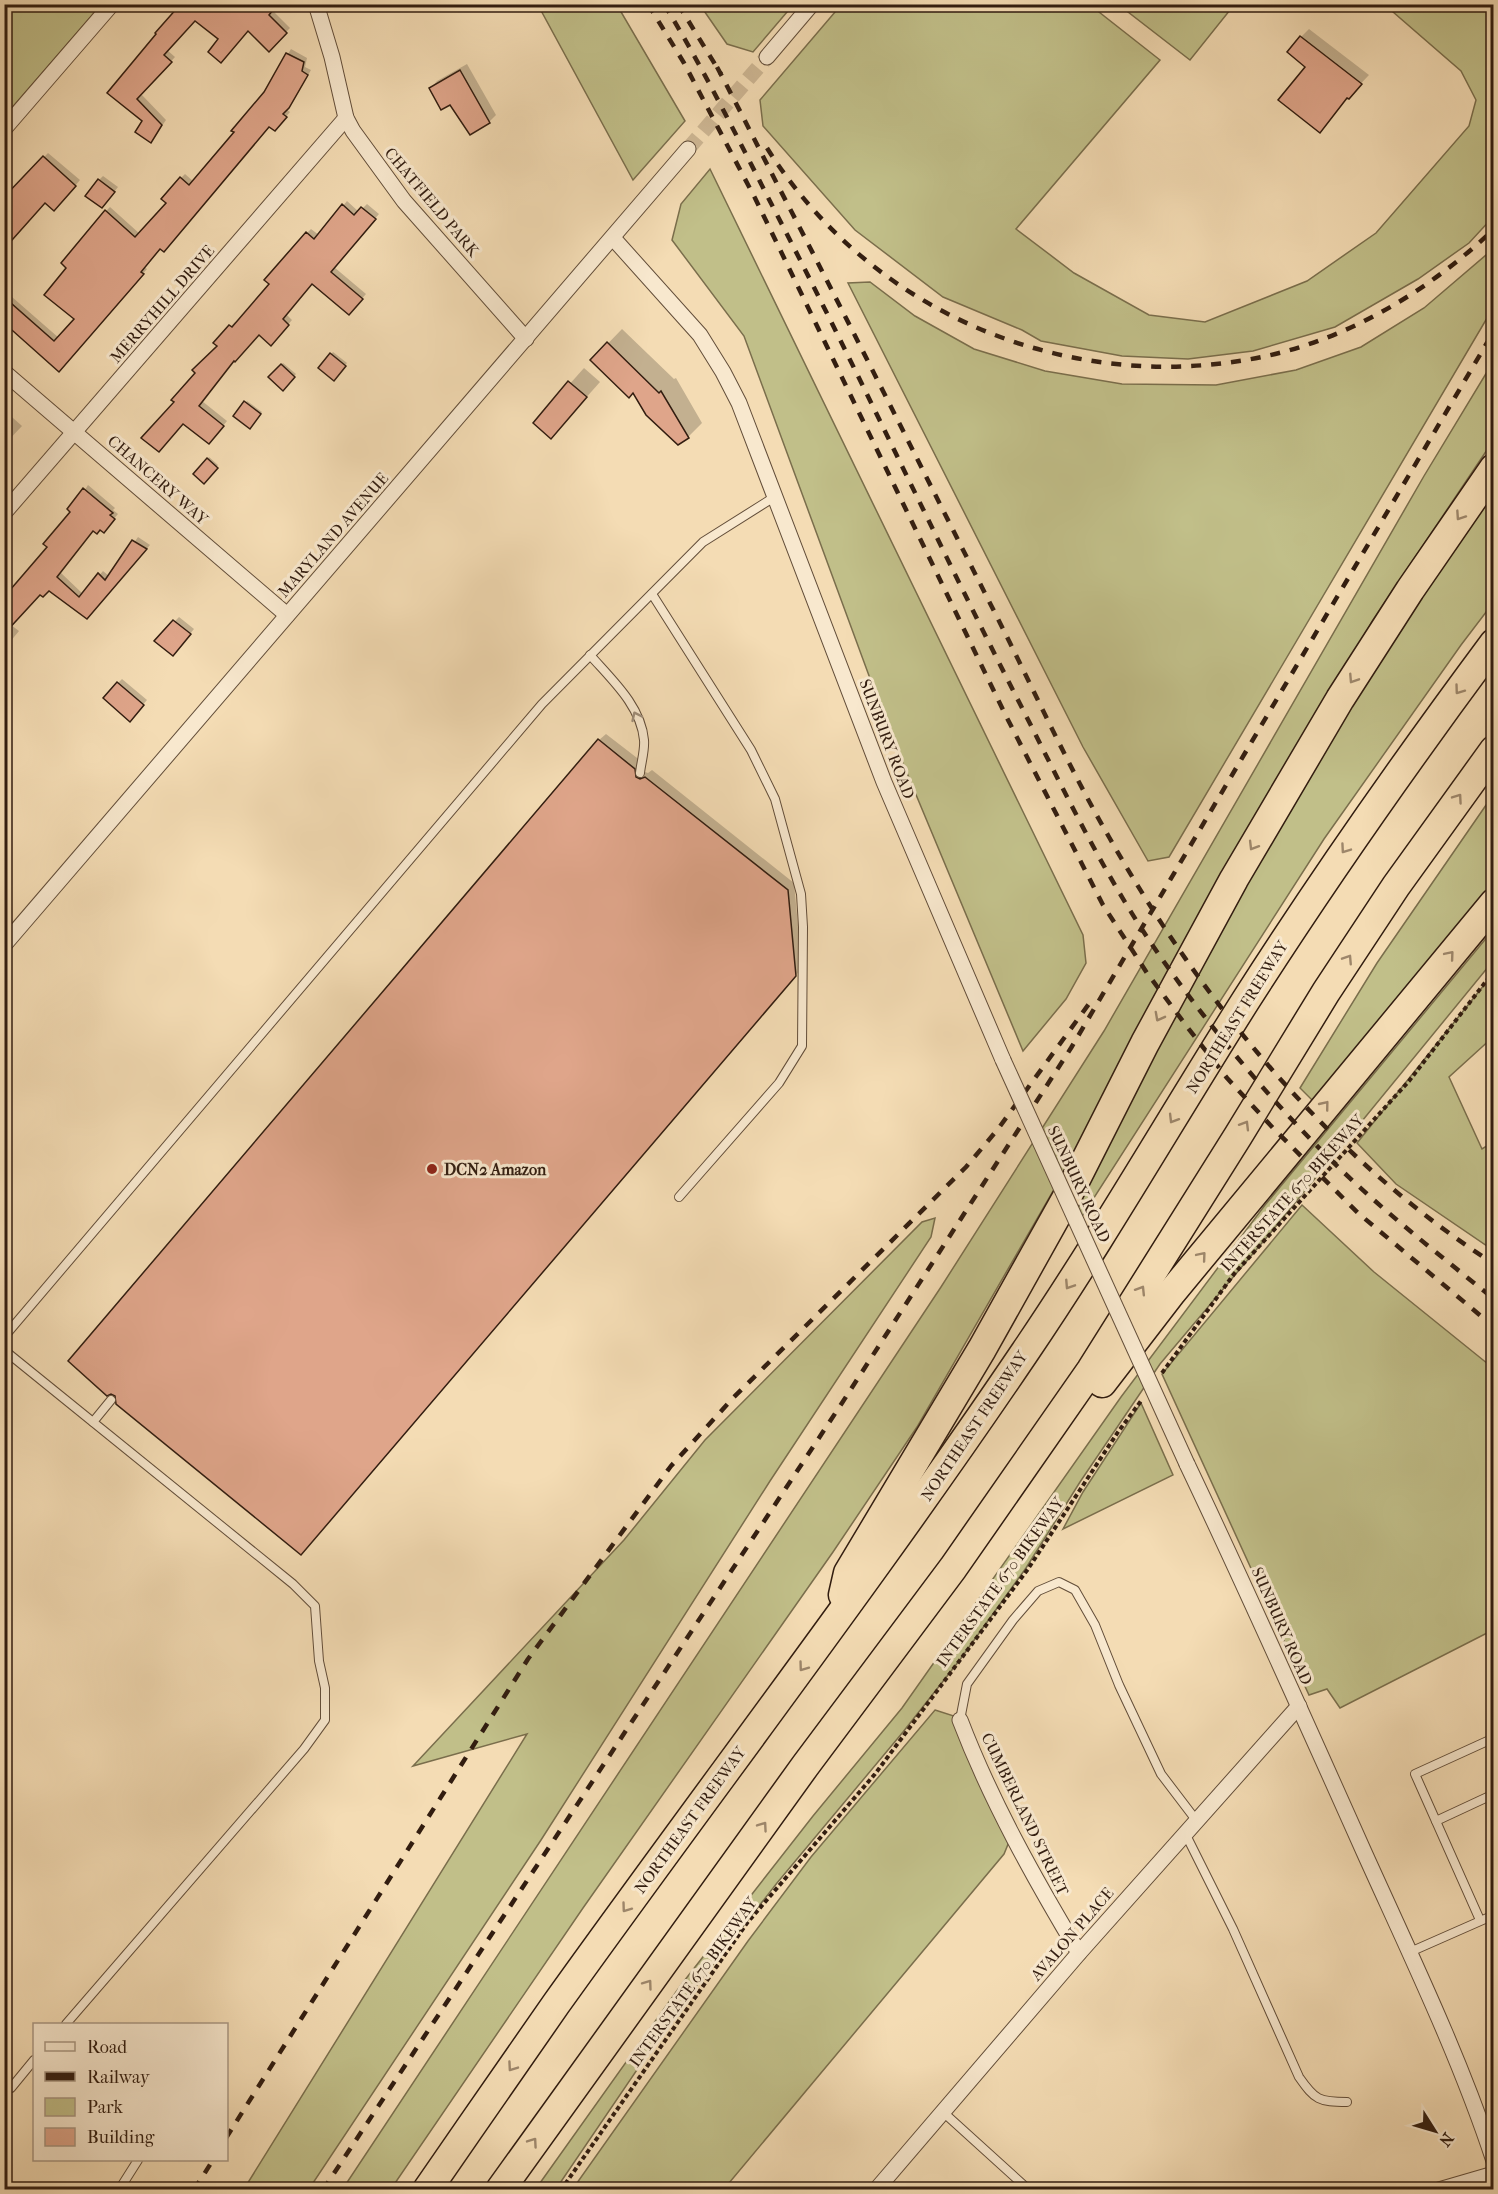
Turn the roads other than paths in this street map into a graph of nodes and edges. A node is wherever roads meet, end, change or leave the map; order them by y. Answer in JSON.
{"nodes":[{"id":1,"x":112,"y":4,"type":"edge"},
{"id":2,"x":316,"y":4,"type":"edge"},
{"id":3,"x":812,"y":4,"type":"edge"},
{"id":4,"x":767,"y":57,"type":"tunnel mouth"},
{"id":5,"x":346,"y":118,"type":"junction"},
{"id":6,"x":4,"y":129,"type":"edge"},
{"id":7,"x":688,"y":149,"type":"tunnel mouth"},
{"id":8,"x":613,"y":238,"type":"junction"},
{"id":9,"x":526,"y":339,"type":"junction"},
{"id":10,"x":4,"y":372,"type":"edge"},
{"id":11,"x":75,"y":432,"type":"junction"},
{"id":12,"x":1494,"y":468,"type":"edge"},
{"id":13,"x":776,"y":496,"type":"junction"},
{"id":14,"x":4,"y":513,"type":"edge"},
{"id":15,"x":652,"y":594,"type":"junction"},
{"id":16,"x":287,"y":615,"type":"junction"},
{"id":17,"x":1494,"y":643,"type":"edge"},
{"id":18,"x":590,"y":655,"type":"junction"},
{"id":19,"x":1494,"y":750,"type":"edge"},
{"id":20,"x":640,"y":773,"type":"dead end"},
{"id":21,"x":1494,"y":903,"type":"edge"},
{"id":22,"x":4,"y":945,"type":"edge"},
{"id":23,"x":679,"y":1197,"type":"dead end"},
{"id":24,"x":4,"y":1337,"type":"edge"},
{"id":25,"x":4,"y":1350,"type":"edge"},
{"id":26,"x":111,"y":1400,"type":"dead end"},
{"id":27,"x":93,"y":1422,"type":"junction"},
{"id":28,"x":838,"y":1620,"type":"junction"},
{"id":29,"x":1299,"y":1706,"type":"junction"},
{"id":30,"x":960,"y":1720,"type":"joint"},
{"id":31,"x":1494,"y":1738,"type":"edge"},
{"id":32,"x":805,"y":1766,"type":"junction"},
{"id":33,"x":1494,"y":1794,"type":"edge"},
{"id":34,"x":1196,"y":1820,"type":"junction"},
{"id":35,"x":1436,"y":1821,"type":"junction"},
{"id":36,"x":1185,"y":1833,"type":"junction"},
{"id":37,"x":1494,"y":1915,"type":"edge"},
{"id":38,"x":1480,"y":1920,"type":"junction"},
{"id":39,"x":1410,"y":1952,"type":"junction"},
{"id":40,"x":1079,"y":1953,"type":"junction"},
{"id":41,"x":68,"y":2023,"type":"edge"},
{"id":42,"x":33,"y":2062,"type":"edge"},
{"id":43,"x":4,"y":2087,"type":"edge"},
{"id":44,"x":1347,"y":2102,"type":"dead end"},
{"id":45,"x":942,"y":2111,"type":"junction"},
{"id":46,"x":137,"y":2161,"type":"edge"},
{"id":47,"x":1494,"y":2161,"type":"edge"},
{"id":48,"x":1494,"y":2174,"type":"edge"},
{"id":49,"x":119,"y":2190,"type":"edge"},
{"id":50,"x":427,"y":2190,"type":"edge"},
{"id":51,"x":500,"y":2190,"type":"edge"},
{"id":52,"x":876,"y":2190,"type":"edge"},
{"id":53,"x":1029,"y":2190,"type":"edge"},
{"id":54,"x":1439,"y":2190,"type":"edge"}],
"edges":[{"from":1,"to":6,"type":"street"},
{"from":2,"to":5,"type":"street","name":"CHATFIELD PARK"},
{"from":3,"to":4,"type":"street"},
{"from":5,"to":9,"type":"street","name":"CHATFIELD PARK"},
{"from":5,"to":11,"type":"street","name":"MERRYHILL DRIVE"},
{"from":7,"to":8,"type":"street","name":"MARYLAND AVENUE"},
{"from":8,"to":9,"type":"street","name":"MARYLAND AVENUE"},
{"from":8,"to":13,"type":"street","name":"SUNBURY ROAD"},
{"from":9,"to":16,"type":"street","name":"MARYLAND AVENUE"},
{"from":10,"to":11,"type":"street","name":"CHANCERY WAY"},
{"from":11,"to":14,"type":"street","name":"MERRYHILL DRIVE"},
{"from":11,"to":16,"type":"street","name":"CHANCERY WAY"},
{"from":12,"to":28,"type":"highway","one_way":true},
{"from":13,"to":15,"type":"lane"},
{"from":13,"to":29,"type":"street","name":"SUNBURY ROAD","bridge":true},
{"from":15,"to":18,"type":"lane"},
{"from":15,"to":23,"type":"lane"},
{"from":16,"to":22,"type":"street","name":"MARYLAND AVENUE"},
{"from":17,"to":28,"type":"highway","name":"NORTHEAST FREEWAY","one_way":true},
{"from":20,"to":18,"type":"lane","one_way":true},
{"from":18,"to":24,"type":"lane"},
{"from":32,"to":19,"type":"highway","one_way":true},
{"from":32,"to":21,"type":"highway","one_way":true},
{"from":25,"to":27,"type":"lane"},
{"from":26,"to":27,"type":"lane"},
{"from":27,"to":41,"type":"lane"},
{"from":28,"to":50,"type":"highway","name":"NORTHEAST FREEWAY","one_way":true},
{"from":29,"to":34,"type":"street","name":"AVALON PLACE"},
{"from":29,"to":39,"type":"street","name":"SUNBURY ROAD"},
{"from":30,"to":34,"type":"lane"},
{"from":30,"to":40,"type":"street","name":"CUMBERLAND STREET"},
{"from":31,"to":35,"type":"lane"},
{"from":51,"to":32,"type":"highway","one_way":true},
{"from":33,"to":35,"type":"lane"},
{"from":34,"to":36,"type":"street","name":"AVALON PLACE"},
{"from":35,"to":38,"type":"lane"},
{"from":36,"to":40,"type":"street","name":"AVALON PLACE"},
{"from":36,"to":44,"type":"lane"},
{"from":37,"to":38,"type":"lane"},
{"from":38,"to":39,"type":"lane"},
{"from":39,"to":47,"type":"street","name":"SUNBURY ROAD"},
{"from":40,"to":45,"type":"street","name":"AVALON PLACE"},
{"from":42,"to":43,"type":"lane"},
{"from":45,"to":52,"type":"street","name":"AVALON PLACE"},
{"from":45,"to":53,"type":"lane"},
{"from":46,"to":49,"type":"lane"},
{"from":48,"to":54,"type":"street"}]}
